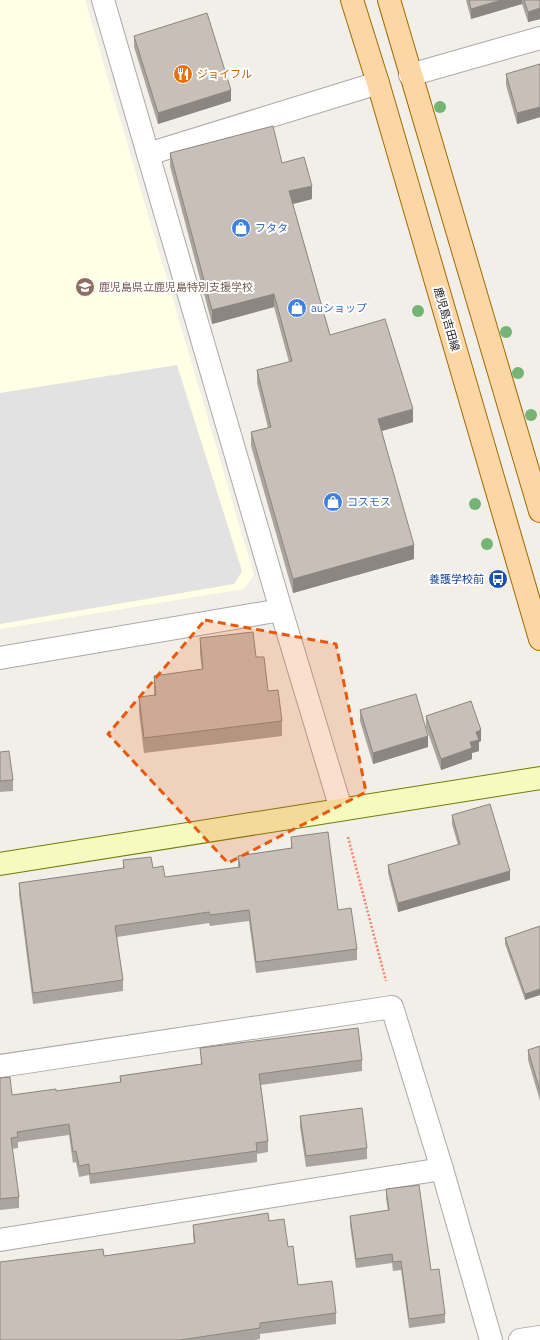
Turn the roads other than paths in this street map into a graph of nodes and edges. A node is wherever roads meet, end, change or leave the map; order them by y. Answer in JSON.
{"nodes":[{"id":1,"x":103,"y":0,"type":"edge"},
{"id":2,"x":352,"y":0,"type":"edge"},
{"id":3,"x":389,"y":0,"type":"edge"},
{"id":4,"x":540,"y":38,"type":"edge"},
{"id":5,"x":410,"y":75,"type":"junction"},
{"id":6,"x":378,"y":84,"type":"junction"},
{"id":7,"x":148,"y":154,"type":"junction"},
{"id":8,"x":540,"y":511,"type":"edge"},
{"id":9,"x":281,"y":610,"type":"junction"},
{"id":10,"x":540,"y":639,"type":"edge"},
{"id":11,"x":0,"y":658,"type":"edge"},
{"id":12,"x":540,"y":778,"type":"edge"},
{"id":13,"x":341,"y":809,"type":"junction"},
{"id":14,"x":0,"y":864,"type":"edge"},
{"id":15,"x":0,"y":1066,"type":"edge"},
{"id":16,"x":442,"y":1169,"type":"junction"},
{"id":17,"x":0,"y":1240,"type":"edge"},
{"id":18,"x":540,"y":1337,"type":"edge"},
{"id":19,"x":491,"y":1340,"type":"edge"},
{"id":20,"x":520,"y":1340,"type":"edge"}],
"edges":[{"from":1,"to":7,"type":"street"},
{"from":2,"to":6,"type":"main road","name":"鹿児島吉田線"},
{"from":3,"to":5,"type":"main road"},
{"from":4,"to":5,"type":"street"},
{"from":5,"to":8,"type":"main road"},
{"from":6,"to":7,"type":"street"},
{"from":6,"to":10,"type":"main road","name":"鹿児島吉田線"},
{"from":7,"to":9,"type":"street"},
{"from":9,"to":11,"type":"street"},
{"from":9,"to":13,"type":"street"},
{"from":12,"to":13,"type":"street"},
{"from":13,"to":14,"type":"street"},
{"from":15,"to":16,"type":"street"},
{"from":16,"to":17,"type":"street"},
{"from":16,"to":19,"type":"street"},
{"from":18,"to":20,"type":"street"}]}
